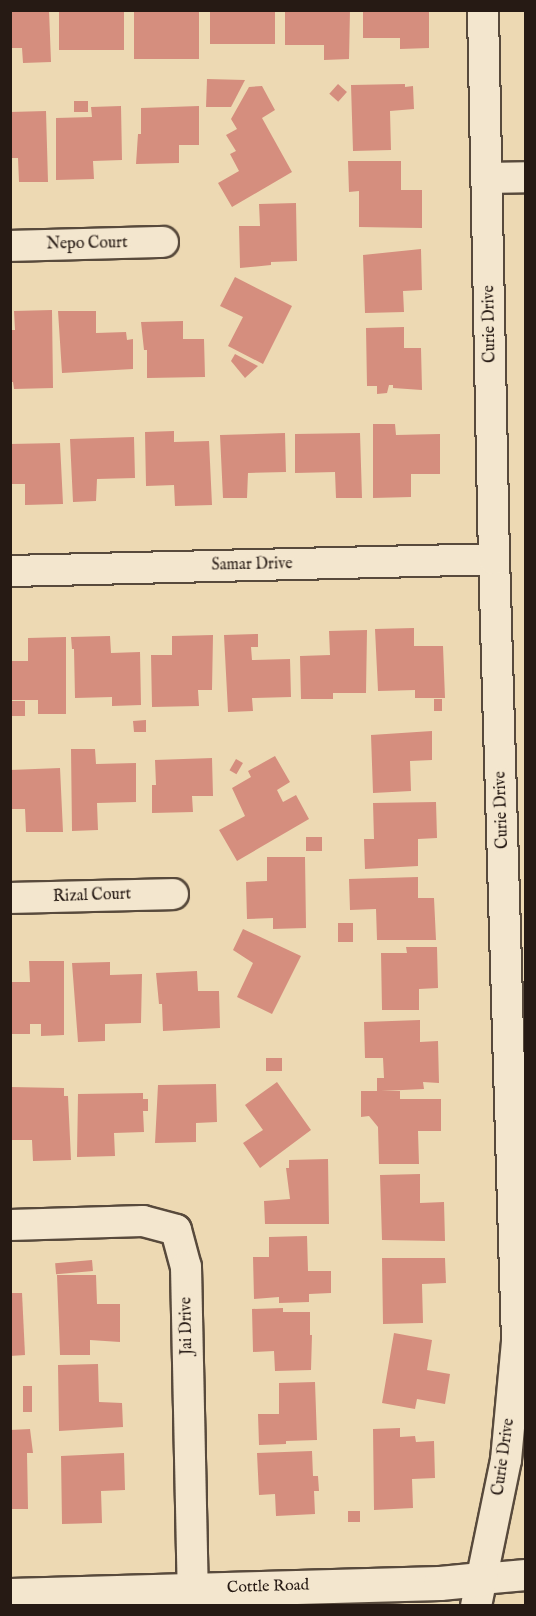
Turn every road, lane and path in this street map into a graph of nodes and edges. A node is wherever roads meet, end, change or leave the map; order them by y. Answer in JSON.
{"nodes":[{"id":1,"x":483,"y":10,"type":"edge"},
{"id":2,"x":525,"y":177,"type":"edge"},
{"id":3,"x":487,"y":178,"type":"junction"},
{"id":4,"x":163,"y":242,"type":"dead end"},
{"id":5,"x":10,"y":246,"type":"edge"},
{"id":6,"x":494,"y":559,"type":"junction"},
{"id":7,"x":10,"y":571,"type":"edge"},
{"id":8,"x":173,"y":894,"type":"dead end"},
{"id":9,"x":10,"y":898,"type":"edge"},
{"id":10,"x":520,"y":1213,"type":"edge"},
{"id":11,"x":10,"y":1225,"type":"edge"},
{"id":12,"x":525,"y":1575,"type":"edge"},
{"id":13,"x":193,"y":1590,"type":"junction"},
{"id":14,"x":478,"y":1592,"type":"edge"},
{"id":15,"x":10,"y":1595,"type":"edge"}],
"edges":[{"from":1,"to":3,"type":"street","name":"Curie Drive"},
{"from":2,"to":3,"type":"street"},
{"from":3,"to":6,"type":"street","name":"Curie Drive"},
{"from":4,"to":5,"type":"street","name":"Nepo Court"},
{"from":6,"to":7,"type":"street","name":"Samar Drive"},
{"from":6,"to":10,"type":"street","name":"Curie Drive"},
{"from":8,"to":9,"type":"street","name":"Rizal Court"},
{"from":10,"to":14,"type":"street","name":"Curie Drive"},
{"from":11,"to":13,"type":"street","name":"Jai Drive"},
{"from":12,"to":14,"type":"street","name":"Cottle Road"},
{"from":13,"to":14,"type":"street","name":"Cottle Road"},
{"from":13,"to":15,"type":"street","name":"Cottle Road"}]}
